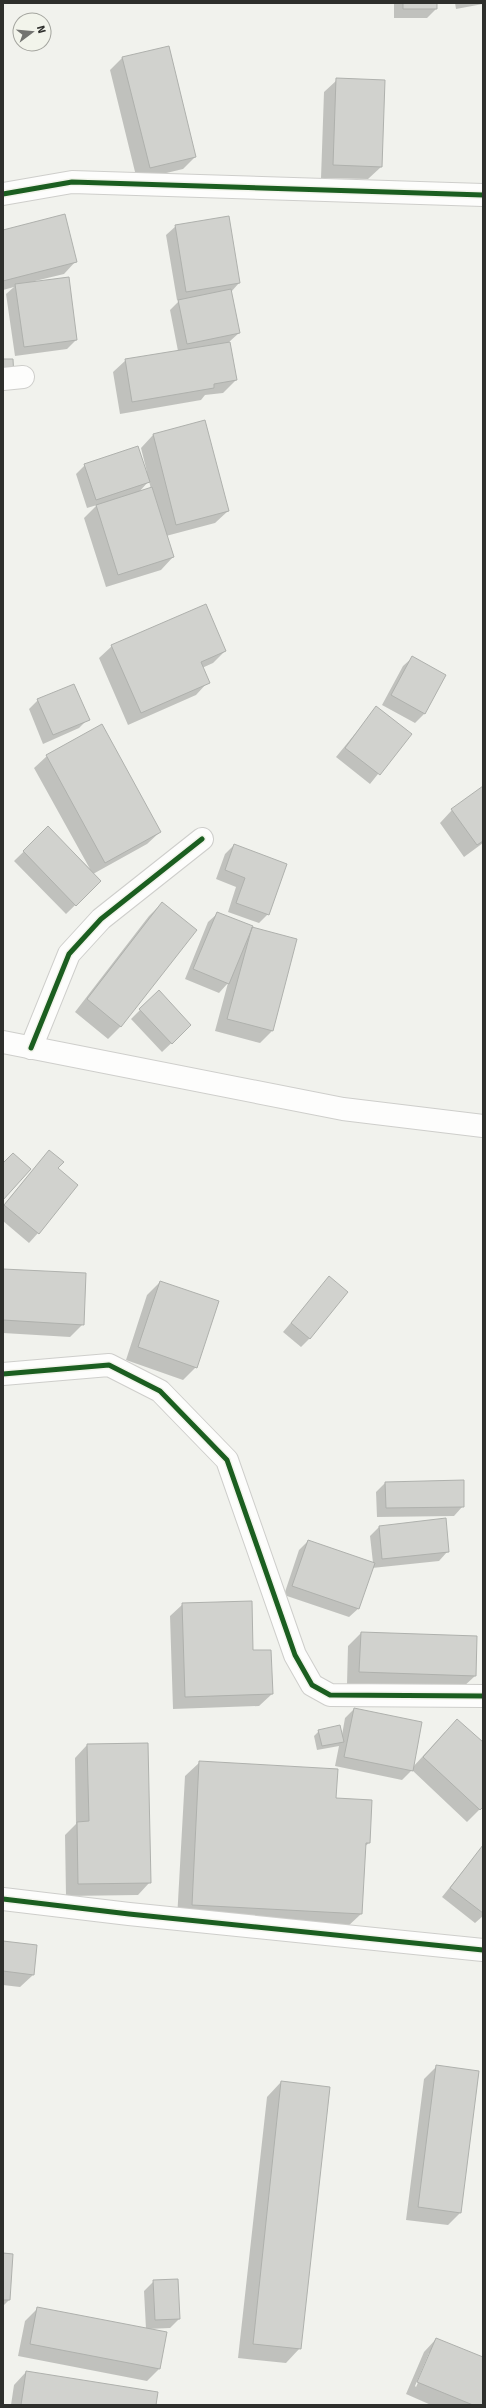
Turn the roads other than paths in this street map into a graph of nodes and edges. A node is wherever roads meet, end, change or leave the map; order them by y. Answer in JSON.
{"nodes":[{"id":1,"x":3,"y":194,"type":"edge"},
{"id":2,"x":483,"y":195,"type":"edge"},
{"id":3,"x":202,"y":839,"type":"dead end"},
{"id":4,"x":3,"y":1042,"type":"edge"},
{"id":5,"x":31,"y":1048,"type":"junction"},
{"id":6,"x":483,"y":1126,"type":"edge"},
{"id":7,"x":3,"y":1374,"type":"edge"},
{"id":8,"x":483,"y":1696,"type":"edge"},
{"id":9,"x":3,"y":1899,"type":"edge"},
{"id":10,"x":483,"y":1950,"type":"edge"}],
"edges":[{"from":1,"to":2,"type":"street"},
{"from":3,"to":5,"type":"street"},
{"from":4,"to":5,"type":"street"},
{"from":5,"to":6,"type":"street"},
{"from":7,"to":8,"type":"street"},
{"from":9,"to":10,"type":"street"}]}
